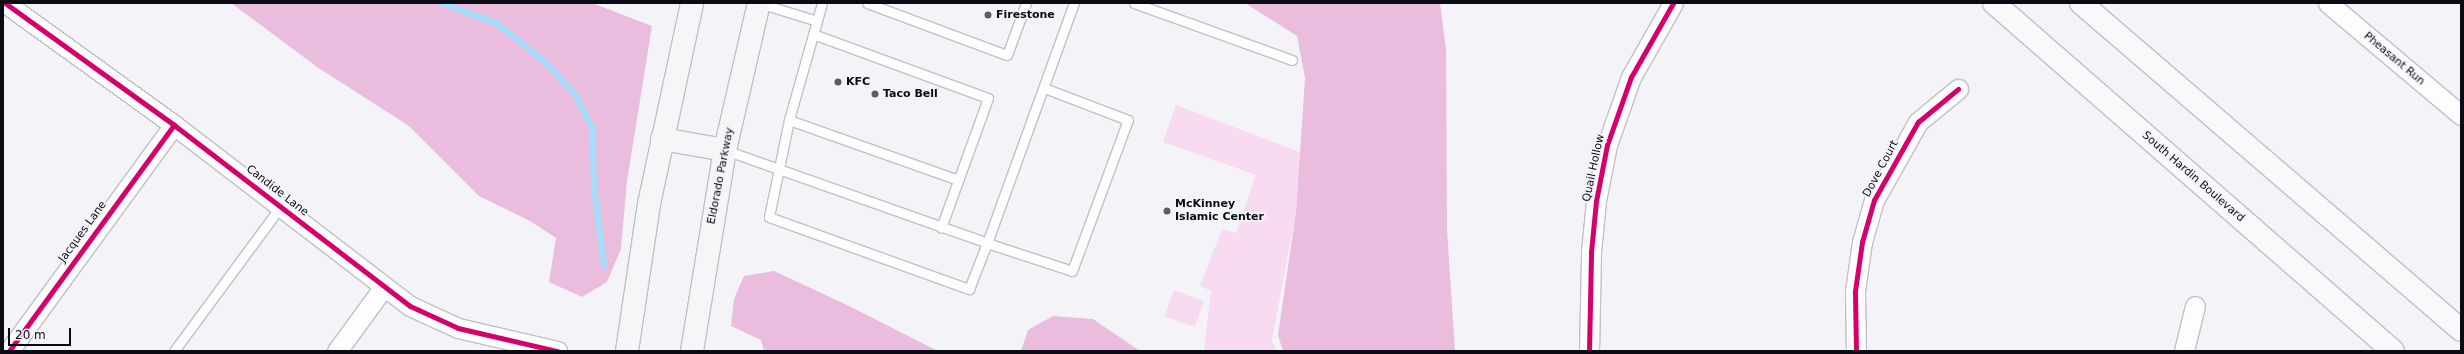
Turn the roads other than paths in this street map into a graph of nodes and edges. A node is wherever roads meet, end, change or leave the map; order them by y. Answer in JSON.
{"nodes":[{"id":1,"x":5,"y":3,"type":"edge"},
{"id":2,"x":692,"y":3,"type":"edge"},
{"id":3,"x":759,"y":3,"type":"edge"},
{"id":4,"x":822,"y":3,"type":"edge"},
{"id":5,"x":867,"y":3,"type":"edge"},
{"id":6,"x":1026,"y":3,"type":"edge"},
{"id":7,"x":1134,"y":3,"type":"edge"},
{"id":8,"x":1673,"y":3,"type":"edge"},
{"id":9,"x":1994,"y":3,"type":"edge"},
{"id":10,"x":2080,"y":3,"type":"edge"},
{"id":11,"x":2328,"y":3,"type":"edge"},
{"id":12,"x":1071,"y":4,"type":"edge"},
{"id":13,"x":817,"y":21,"type":"junction"},
{"id":14,"x":813,"y":34,"type":"junction"},
{"id":15,"x":1292,"y":60,"type":"dead end"},
{"id":16,"x":1044,"y":88,"type":"junction"},
{"id":17,"x":1958,"y":89,"type":"dead end"},
{"id":18,"x":2461,"y":115,"type":"edge"},
{"id":19,"x":789,"y":120,"type":"junction"},
{"id":20,"x":174,"y":125,"type":"junction"},
{"id":21,"x":662,"y":139,"type":"junction"},
{"id":22,"x":725,"y":150,"type":"junction"},
{"id":23,"x":777,"y":169,"type":"junction"},
{"id":24,"x":958,"y":180,"type":"junction"},
{"id":25,"x":281,"y":206,"type":"junction"},
{"id":26,"x":941,"y":228,"type":"junction"},
{"id":27,"x":986,"y":243,"type":"junction"},
{"id":28,"x":383,"y":288,"type":"junction"},
{"id":29,"x":2195,"y":306,"type":"dead end"},
{"id":30,"x":2461,"y":330,"type":"edge"},
{"id":31,"x":9,"y":351,"type":"edge"},
{"id":32,"x":174,"y":351,"type":"edge"},
{"id":33,"x":337,"y":351,"type":"edge"},
{"id":34,"x":557,"y":351,"type":"edge"},
{"id":35,"x":627,"y":351,"type":"edge"},
{"id":36,"x":692,"y":351,"type":"edge"},
{"id":37,"x":1588,"y":351,"type":"edge"},
{"id":38,"x":1856,"y":351,"type":"edge"},
{"id":39,"x":2184,"y":351,"type":"edge"},
{"id":40,"x":2392,"y":351,"type":"edge"}],
"edges":[{"from":1,"to":20,"type":"street","name":"Candide Lane"},
{"from":2,"to":21,"type":"main road"},
{"from":3,"to":13,"type":"lane"},
{"from":3,"to":22,"type":"main road","name":"Eldorado Parkway"},
{"from":4,"to":13,"type":"lane"},
{"from":5,"to":6,"type":"lane"},
{"from":7,"to":15,"type":"lane"},
{"from":8,"to":37,"type":"street","name":"Quail Hollow"},
{"from":9,"to":40,"type":"main road","name":"South Hardin Boulevard"},
{"from":10,"to":30,"type":"main road"},
{"from":11,"to":18,"type":"street","name":"Pheasant Run"},
{"from":12,"to":16,"type":"lane"},
{"from":13,"to":14,"type":"lane"},
{"from":14,"to":19,"type":"lane"},
{"from":14,"to":24,"type":"lane"},
{"from":16,"to":27,"type":"lane"},
{"from":16,"to":27,"type":"lane"},
{"from":17,"to":38,"type":"street","name":"Dove Court"},
{"from":19,"to":23,"type":"lane"},
{"from":19,"to":24,"type":"lane"},
{"from":20,"to":25,"type":"street","name":"Candide Lane"},
{"from":20,"to":31,"type":"street","name":"Jacques Lane"},
{"from":21,"to":22,"type":"main road"},
{"from":21,"to":35,"type":"main road"},
{"from":22,"to":23,"type":"lane"},
{"from":22,"to":36,"type":"main road","name":"Eldorado Parkway"},
{"from":23,"to":26,"type":"lane"},
{"from":23,"to":27,"type":"lane"},
{"from":24,"to":26,"type":"lane"},
{"from":25,"to":28,"type":"street","name":"Candide Lane"},
{"from":25,"to":32,"type":"lane"},
{"from":26,"to":27,"type":"lane"},
{"from":28,"to":33,"type":"street"},
{"from":28,"to":34,"type":"street","name":"Candide Lane"},
{"from":29,"to":39,"type":"street"}]}
